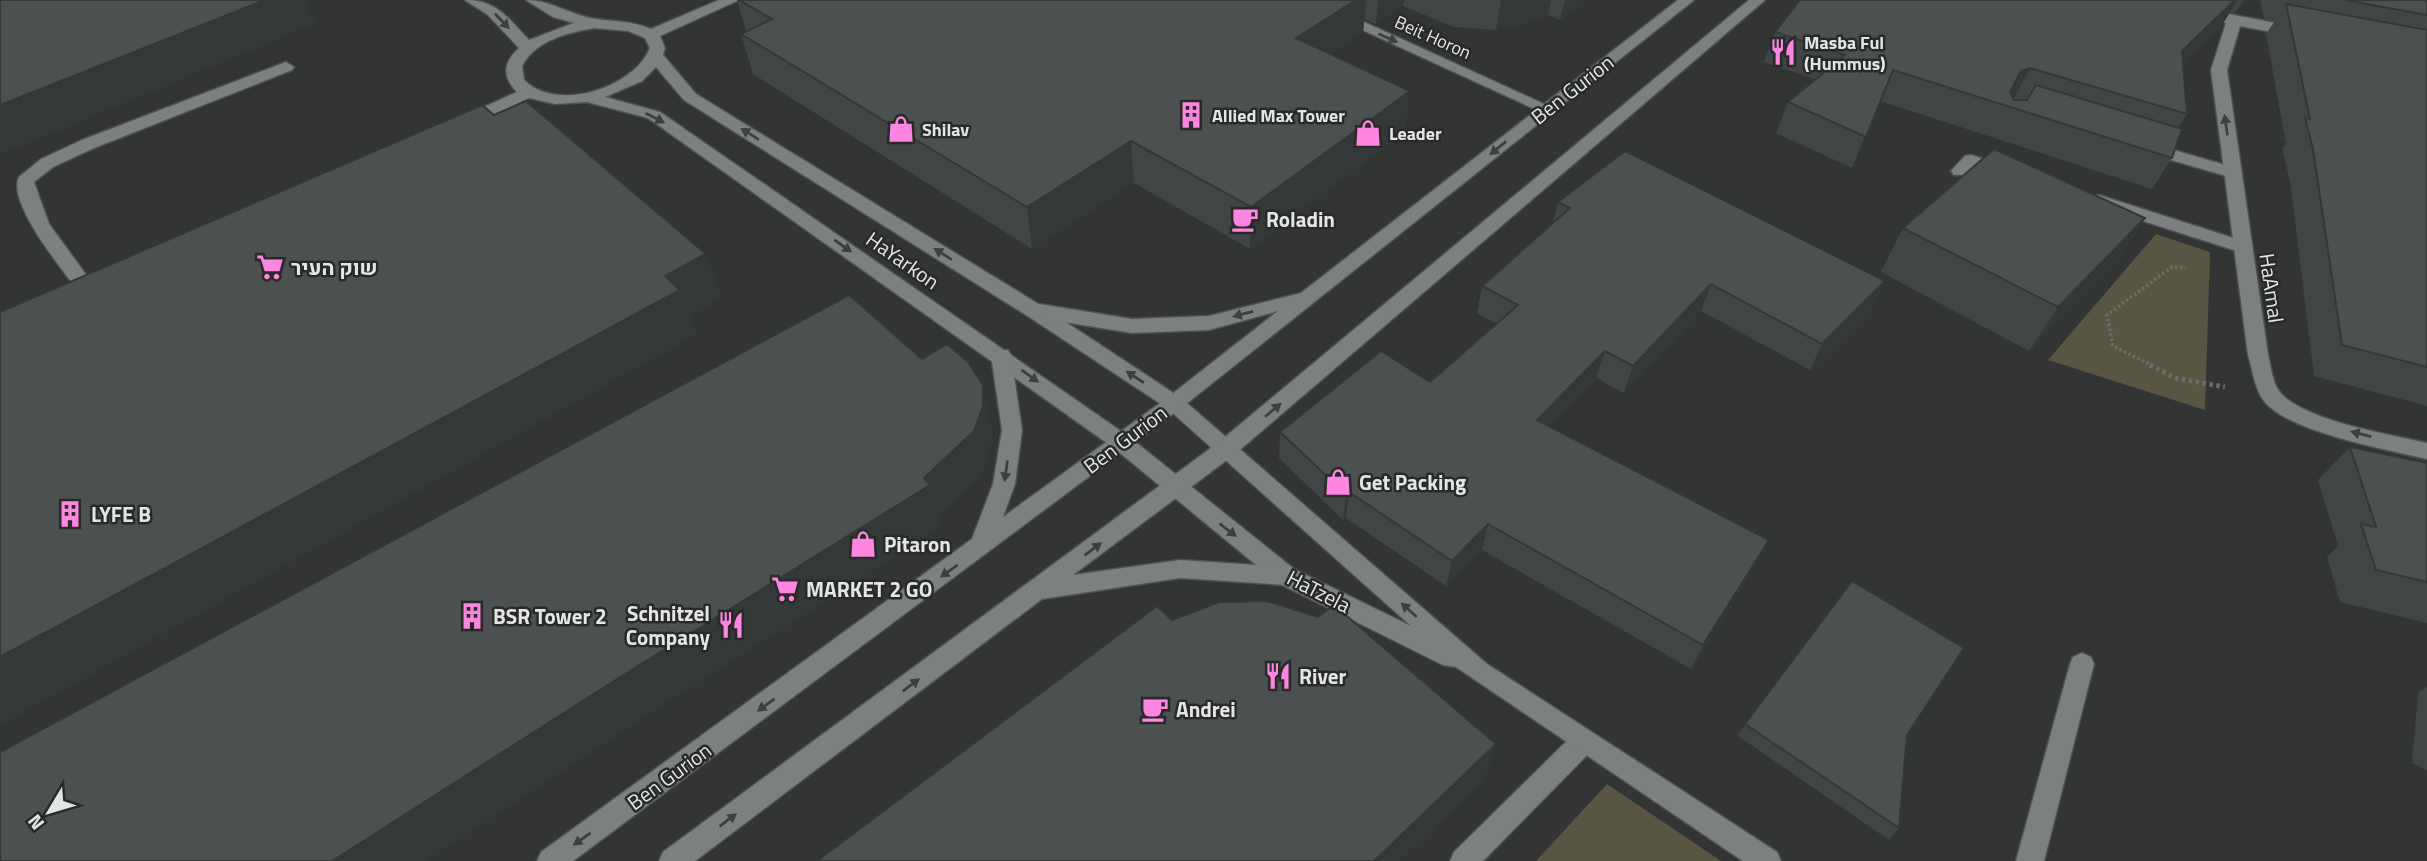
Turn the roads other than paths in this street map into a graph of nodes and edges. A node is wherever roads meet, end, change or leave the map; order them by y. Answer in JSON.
{"nodes":[{"id":1,"x":472,"y":0,"type":"edge"},
{"id":2,"x":533,"y":0,"type":"edge"},
{"id":3,"x":732,"y":0,"type":"edge"},
{"id":4,"x":1304,"y":0,"type":"edge"},
{"id":5,"x":1687,"y":0,"type":"edge"},
{"id":6,"x":1758,"y":0,"type":"edge"},
{"id":7,"x":2207,"y":15,"type":"edge"},
{"id":8,"x":2234,"y":20,"type":"junction"},
{"id":9,"x":594,"y":23,"type":"junction"},
{"id":10,"x":650,"y":34,"type":"junction"},
{"id":11,"x":2311,"y":35,"type":"edge"},
{"id":12,"x":528,"y":48,"type":"junction"},
{"id":13,"x":657,"y":58,"type":"junction"},
{"id":14,"x":286,"y":67,"type":"dead end"},
{"id":15,"x":527,"y":93,"type":"junction"},
{"id":16,"x":590,"y":97,"type":"junction"},
{"id":17,"x":1546,"y":108,"type":"junction"},
{"id":18,"x":440,"y":133,"type":"edge"},
{"id":19,"x":2130,"y":142,"type":"edge"},
{"id":20,"x":1960,"y":171,"type":"dead end"},
{"id":21,"x":2233,"y":173,"type":"junction"},
{"id":22,"x":2023,"y":177,"type":"edge"},
{"id":23,"x":2088,"y":197,"type":"edge"},
{"id":24,"x":2243,"y":247,"type":"junction"},
{"id":25,"x":89,"y":291,"type":"edge"},
{"id":26,"x":1309,"y":296,"type":"junction"},
{"id":27,"x":1033,"y":310,"type":"junction"},
{"id":28,"x":1001,"y":355,"type":"junction"},
{"id":29,"x":1174,"y":403,"type":"junction"},
{"id":30,"x":1121,"y":442,"type":"junction"},
{"id":31,"x":1227,"y":448,"type":"junction"},
{"id":32,"x":2427,"y":451,"type":"edge"},
{"id":33,"x":1174,"y":487,"type":"junction"},
{"id":34,"x":980,"y":548,"type":"junction"},
{"id":35,"x":1286,"y":576,"type":"junction"},
{"id":36,"x":1037,"y":591,"type":"junction"},
{"id":37,"x":2082,"y":664,"type":"dead end"},
{"id":38,"x":1478,"y":671,"type":"junction"},
{"id":39,"x":1583,"y":742,"type":"junction"},
{"id":40,"x":551,"y":861,"type":"edge"},
{"id":41,"x":673,"y":861,"type":"edge"},
{"id":42,"x":1464,"y":861,"type":"edge"},
{"id":43,"x":1767,"y":861,"type":"edge"},
{"id":44,"x":2030,"y":861,"type":"edge"}],
"edges":[{"from":1,"to":12,"type":"street","one_way":true},
{"from":2,"to":9,"type":"street"},
{"from":3,"to":10,"type":"street"},
{"from":4,"to":17,"type":"street","name":"Beit Horon","one_way":true},
{"from":5,"to":17,"type":"street","name":"Ben Gurion"},
{"from":31,"to":6,"type":"street","one_way":true},
{"from":7,"to":8,"type":"street"},
{"from":8,"to":11,"type":"street"},
{"from":21,"to":8,"type":"street","name":"HaAmal","one_way":true},
{"from":9,"to":10,"type":"street"},
{"from":9,"to":12,"type":"street"},
{"from":10,"to":13,"type":"street"},
{"from":12,"to":15,"type":"street"},
{"from":13,"to":16,"type":"street"},
{"from":27,"to":13,"type":"street","name":"HaYarkon","one_way":true},
{"from":14,"to":25,"type":"street"},
{"from":15,"to":16,"type":"street"},
{"from":15,"to":18,"type":"street"},
{"from":16,"to":28,"type":"street","name":"HaYarkon","one_way":true},
{"from":17,"to":26,"type":"street","name":"Ben Gurion","one_way":true},
{"from":19,"to":21,"type":"street"},
{"from":20,"to":22,"type":"street"},
{"from":21,"to":24,"type":"street","name":"HaAmal"},
{"from":23,"to":24,"type":"street"},
{"from":32,"to":24,"type":"street","name":"HaAmal","one_way":true},
{"from":26,"to":27,"type":"street","one_way":true},
{"from":26,"to":29,"type":"street","name":"Ben Gurion"},
{"from":29,"to":27,"type":"street","name":"HaYarkon","one_way":true},
{"from":28,"to":30,"type":"street","name":"HaYarkon","one_way":true},
{"from":28,"to":34,"type":"street","one_way":true},
{"from":29,"to":30,"type":"street","name":"Ben Gurion"},
{"from":29,"to":31,"type":"street","name":"HaYarkon"},
{"from":30,"to":33,"type":"street","name":"HaYarkon"},
{"from":30,"to":34,"type":"street","name":"Ben Gurion"},
{"from":31,"to":33,"type":"street"},
{"from":38,"to":31,"type":"street","name":"HaTzela","one_way":true},
{"from":33,"to":35,"type":"street","name":"HaTzela","one_way":true},
{"from":36,"to":33,"type":"street","one_way":true},
{"from":34,"to":40,"type":"street","name":"Ben Gurion","one_way":true},
{"from":35,"to":36,"type":"street"},
{"from":35,"to":38,"type":"street","name":"HaTzela"},
{"from":41,"to":36,"type":"street","one_way":true},
{"from":37,"to":44,"type":"street"},
{"from":38,"to":39,"type":"street","name":"HaTzela"},
{"from":39,"to":42,"type":"street"},
{"from":39,"to":43,"type":"street","name":"HaTzela"}]}
